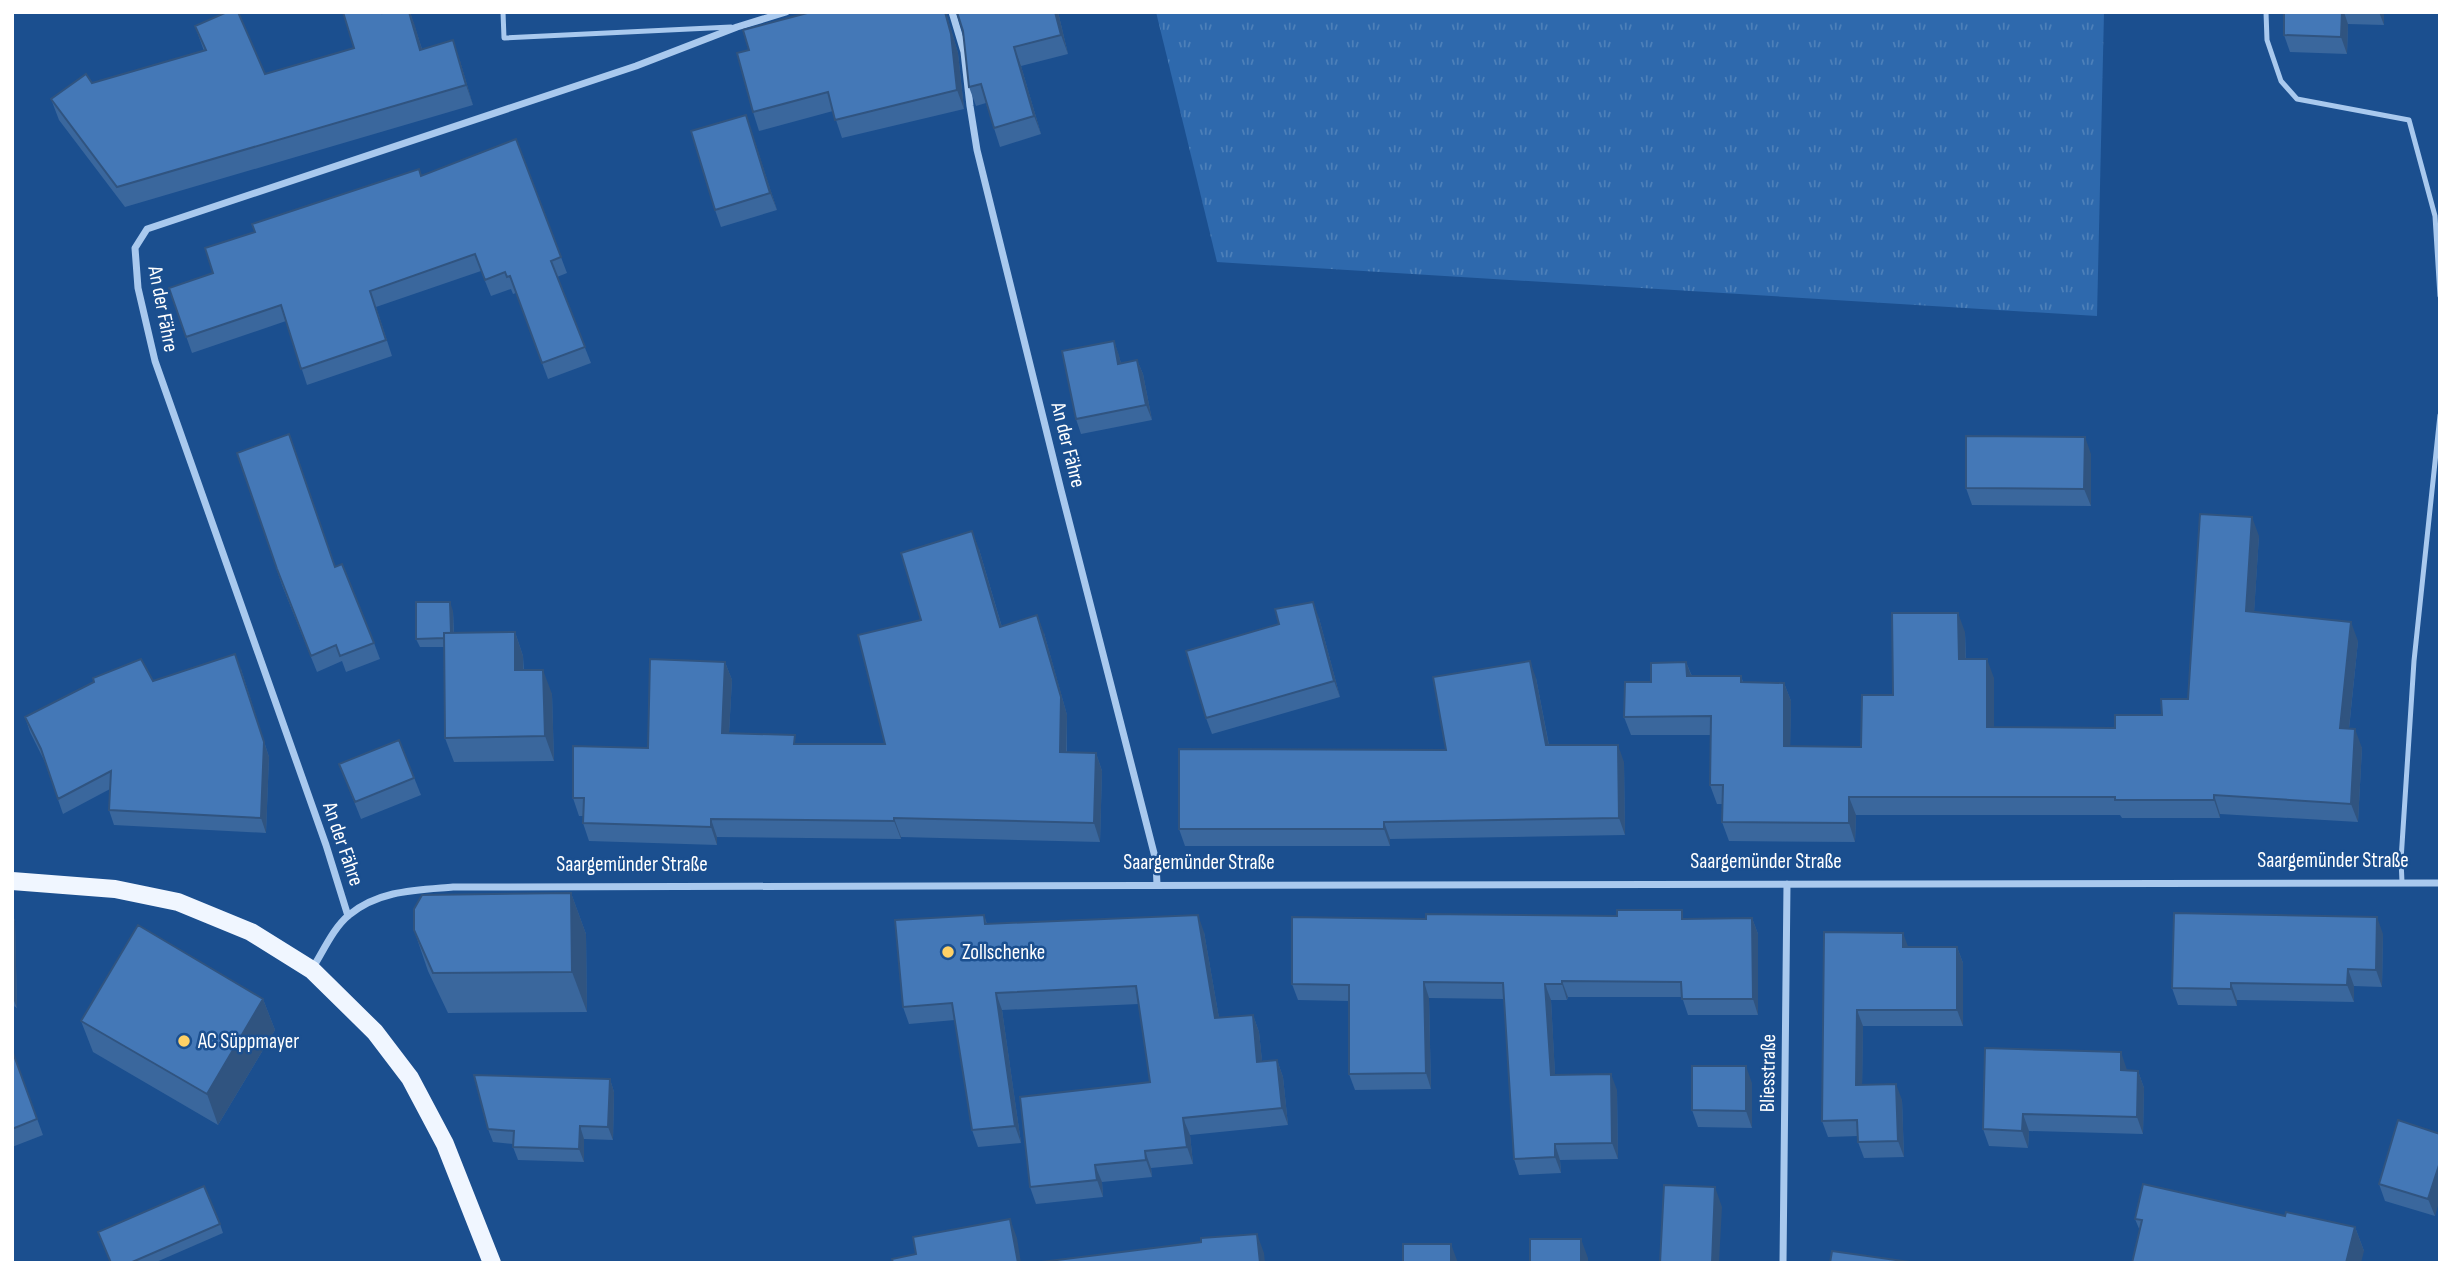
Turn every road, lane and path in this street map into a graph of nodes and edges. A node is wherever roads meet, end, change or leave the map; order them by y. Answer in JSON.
{"nodes":[{"id":1,"x":503,"y":12,"type":"edge"},
{"id":2,"x":786,"y":12,"type":"edge"},
{"id":3,"x":952,"y":12,"type":"edge"},
{"id":4,"x":2266,"y":12,"type":"edge"},
{"id":5,"x":737,"y":27,"type":"junction"},
{"id":6,"x":2440,"y":296,"type":"edge"},
{"id":7,"x":2440,"y":415,"type":"edge"},
{"id":8,"x":12,"y":881,"type":"edge"},
{"id":9,"x":2402,"y":883,"type":"junction"},
{"id":10,"x":2440,"y":883,"type":"edge"},
{"id":11,"x":1787,"y":884,"type":"junction"},
{"id":12,"x":1157,"y":885,"type":"junction"},
{"id":13,"x":348,"y":916,"type":"junction"},
{"id":14,"x":312,"y":970,"type":"junction"},
{"id":15,"x":492,"y":1263,"type":"edge"},
{"id":16,"x":1783,"y":1263,"type":"edge"}],
"edges":[{"from":1,"to":5,"type":"lane"},
{"from":2,"to":5,"type":"street","name":"An der Fähre"},
{"from":3,"to":12,"type":"street","name":"An der Fähre"},
{"from":4,"to":6,"type":"lane"},
{"from":5,"to":13,"type":"street","name":"An der Fähre"},
{"from":7,"to":9,"type":"lane"},
{"from":8,"to":14,"type":"main road"},
{"from":9,"to":10,"type":"street","name":"Saargemünder Straße"},
{"from":9,"to":11,"type":"street","name":"Saargemünder Straße"},
{"from":11,"to":12,"type":"street","name":"Saargemünder Straße"},
{"from":11,"to":16,"type":"street","name":"Bliesstraße"},
{"from":12,"to":13,"type":"street","name":"Saargemünder Straße"},
{"from":13,"to":14,"type":"street","name":"Saargemünder Straße"},
{"from":14,"to":15,"type":"main road"}]}
